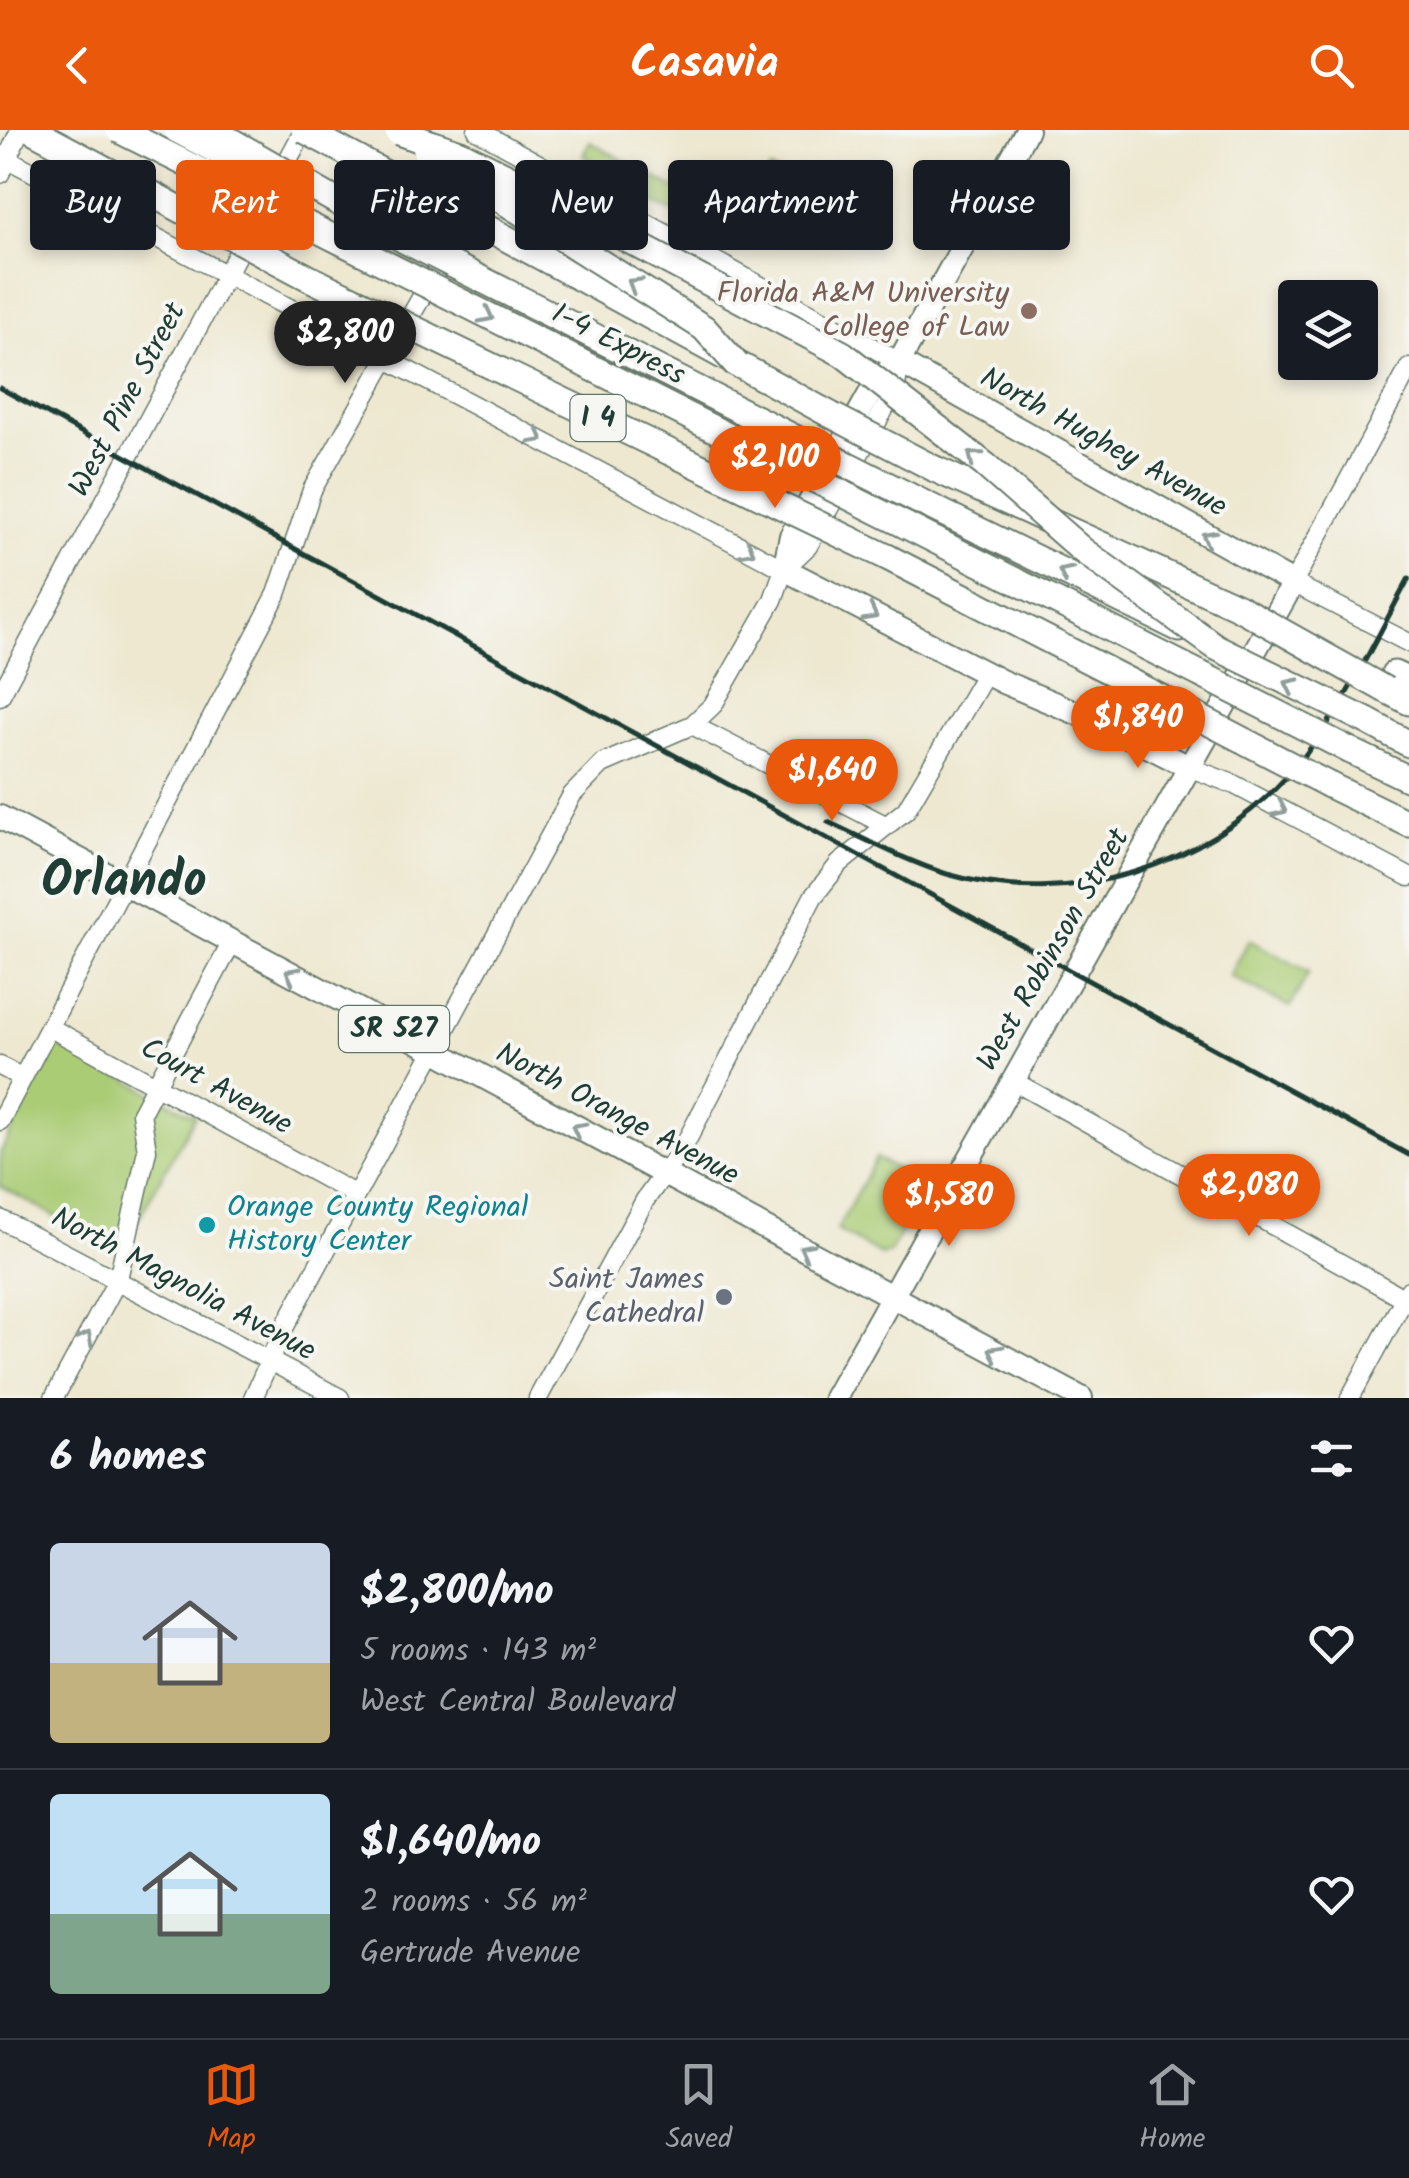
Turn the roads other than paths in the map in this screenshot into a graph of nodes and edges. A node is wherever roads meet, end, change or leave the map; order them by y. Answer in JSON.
{"nodes":[{"id":1,"x":20,"y":130,"type":"edge"},
{"id":2,"x":32,"y":130,"type":"edge"},
{"id":3,"x":118,"y":130,"type":"edge"},
{"id":4,"x":177,"y":130,"type":"edge"},
{"id":5,"x":212,"y":130,"type":"edge"},
{"id":6,"x":304,"y":130,"type":"edge"},
{"id":7,"x":477,"y":130,"type":"edge"},
{"id":8,"x":1027,"y":130,"type":"edge"},
{"id":9,"x":396,"y":131,"type":"edge"},
{"id":10,"x":511,"y":138,"type":"edge"},
{"id":11,"x":2,"y":163,"type":"edge"},
{"id":12,"x":334,"y":200,"type":"edge"},
{"id":13,"x":334,"y":206,"type":"edge"},
{"id":14,"x":424,"y":250,"type":"edge"},
{"id":15,"x":226,"y":275,"type":"junction"},
{"id":16,"x":389,"y":357,"type":"junction"},
{"id":17,"x":900,"y":362,"type":"junction"},
{"id":18,"x":737,"y":365,"type":"junction"},
{"id":19,"x":1409,"y":368,"type":"edge"},
{"id":20,"x":784,"y":569,"type":"junction"},
{"id":21,"x":1294,"y":583,"type":"junction"},
{"id":22,"x":1409,"y":643,"type":"edge"},
{"id":23,"x":1216,"y":647,"type":"junction"},
{"id":24,"x":986,"y":673,"type":"junction"},
{"id":25,"x":1399,"y":686,"type":"edge"},
{"id":26,"x":0,"y":696,"type":"edge"},
{"id":27,"x":692,"y":725,"type":"junction"},
{"id":28,"x":1409,"y":744,"type":"edge"},
{"id":29,"x":1192,"y":768,"type":"junction"},
{"id":30,"x":1409,"y":779,"type":"edge"},
{"id":31,"x":0,"y":817,"type":"edge"},
{"id":32,"x":893,"y":823,"type":"junction"},
{"id":33,"x":1409,"y":824,"type":"edge"},
{"id":34,"x":1409,"y":877,"type":"edge"},
{"id":35,"x":125,"y":883,"type":"junction"},
{"id":36,"x":232,"y":942,"type":"junction"},
{"id":37,"x":50,"y":1027,"type":"junction"},
{"id":38,"x":434,"y":1050,"type":"junction"},
{"id":39,"x":0,"y":1066,"type":"edge"},
{"id":40,"x":23,"y":1078,"type":"junction"},
{"id":41,"x":1014,"y":1081,"type":"junction"},
{"id":42,"x":155,"y":1086,"type":"junction"},
{"id":43,"x":0,"y":1121,"type":"edge"},
{"id":44,"x":664,"y":1174,"type":"junction"},
{"id":45,"x":356,"y":1195,"type":"junction"},
{"id":46,"x":0,"y":1220,"type":"edge"},
{"id":47,"x":118,"y":1279,"type":"junction"},
{"id":48,"x":1407,"y":1295,"type":"edge"},
{"id":49,"x":892,"y":1296,"type":"junction"},
{"id":50,"x":270,"y":1361,"type":"junction"},
{"id":51,"x":54,"y":1398,"type":"edge"},
{"id":52,"x":252,"y":1398,"type":"edge"},
{"id":53,"x":340,"y":1398,"type":"edge"},
{"id":54,"x":538,"y":1398,"type":"edge"},
{"id":55,"x":835,"y":1398,"type":"edge"},
{"id":56,"x":1081,"y":1398,"type":"edge"},
{"id":57,"x":1350,"y":1398,"type":"edge"}],
"edges":[{"from":1,"to":11,"type":"street"},
{"from":2,"to":33,"type":"highway","number":"I 4","bridge":true},
{"from":3,"to":30,"type":"highway","name":"I-4 Express","one_way":true,"bridge":true},
{"from":4,"to":13,"type":"highway","bridge":true},
{"from":5,"to":12,"type":"highway","name":"I-4 Express","bridge":true},
{"from":6,"to":15,"type":"street","name":"West Pine Street"},
{"from":6,"to":18,"type":"highway","bridge":true},
{"from":7,"to":10,"type":"street","name":"North Hughey Avenue"},
{"from":8,"to":17,"type":"main road"},
{"from":18,"to":9,"type":"highway","one_way":true,"bridge":true},
{"from":23,"to":9,"type":"highway","one_way":true,"bridge":true},
{"from":10,"to":16,"type":"street"},
{"from":10,"to":17,"type":"street","name":"North Hughey Avenue"},
{"from":11,"to":15,"type":"street"},
{"from":23,"to":14,"type":"highway","name":"I-4 Express","one_way":true,"bridge":true},
{"from":15,"to":16,"type":"street"},
{"from":15,"to":26,"type":"street","name":"West Pine Street"},
{"from":16,"to":20,"type":"street","one_way":true},
{"from":16,"to":35,"type":"street"},
{"from":17,"to":20,"type":"main road"},
{"from":21,"to":17,"type":"main road","name":"North Hughey Avenue","one_way":true},
{"from":18,"to":25,"type":"highway","bridge":true},
{"from":19,"to":21,"type":"street","name":"West Robinson Street"},
{"from":20,"to":24,"type":"main road","one_way":true},
{"from":20,"to":27,"type":"street"},
{"from":21,"to":22,"type":"street","name":"North Hughey Avenue"},
{"from":21,"to":29,"type":"main road","name":"West Robinson Street"},
{"from":28,"to":23,"type":"highway","name":"I-4 Express","one_way":true,"bridge":true},
{"from":24,"to":29,"type":"main road"},
{"from":24,"to":32,"type":"street"},
{"from":27,"to":32,"type":"street"},
{"from":27,"to":38,"type":"street"},
{"from":29,"to":34,"type":"street","one_way":true},
{"from":29,"to":41,"type":"main road","name":"West Robinson Street"},
{"from":31,"to":35,"type":"main road","number":"SR 527"},
{"from":32,"to":44,"type":"street"},
{"from":35,"to":36,"type":"main road","name":"North Orange Avenue","number":"SR 527"},
{"from":35,"to":37,"type":"street"},
{"from":38,"to":36,"type":"main road","name":"North Orange Avenue","number":"SR 527","one_way":true},
{"from":36,"to":42,"type":"street"},
{"from":37,"to":40,"type":"street"},
{"from":37,"to":42,"type":"street","name":"Court Avenue"},
{"from":44,"to":38,"type":"main road","name":"North Orange Avenue","number":"SR 527","one_way":true},
{"from":38,"to":45,"type":"street"},
{"from":39,"to":40,"type":"street"},
{"from":40,"to":43,"type":"street"},
{"from":41,"to":48,"type":"street"},
{"from":41,"to":49,"type":"main road","name":"West Robinson Street"},
{"from":42,"to":45,"type":"street","name":"Court Avenue"},
{"from":42,"to":47,"type":"street"},
{"from":49,"to":44,"type":"main road","name":"North Orange Avenue","number":"SR 527","one_way":true},
{"from":44,"to":54,"type":"street"},
{"from":45,"to":50,"type":"street"},
{"from":46,"to":47,"type":"street","name":"North Magnolia Avenue"},
{"from":47,"to":50,"type":"street","name":"North Magnolia Avenue"},
{"from":51,"to":47,"type":"street","one_way":true},
{"from":48,"to":57,"type":"street"},
{"from":49,"to":55,"type":"main road","name":"West Robinson Street"},
{"from":56,"to":49,"type":"main road","name":"North Orange Avenue","number":"SR 527","one_way":true},
{"from":50,"to":52,"type":"street"},
{"from":50,"to":53,"type":"street","name":"North Magnolia Avenue"}]}
